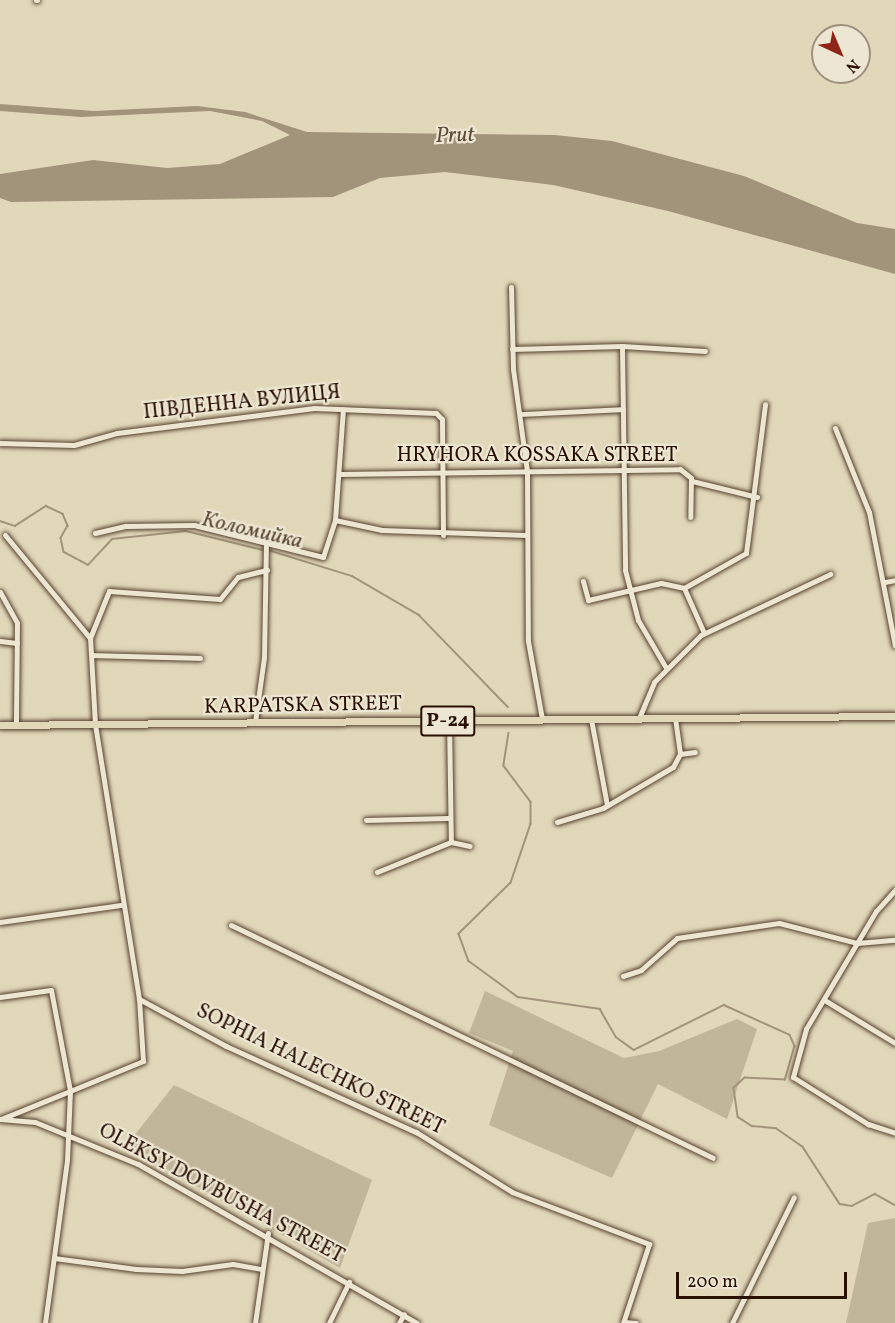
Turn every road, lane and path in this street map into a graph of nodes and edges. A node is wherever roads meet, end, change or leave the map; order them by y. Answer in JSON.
{"nodes":[{"id":1,"x":511,"y":287,"type":"dead end"},
{"id":2,"x":622,"y":346,"type":"junction"},
{"id":3,"x":512,"y":349,"type":"junction"},
{"id":4,"x":705,"y":351,"type":"dead end"},
{"id":5,"x":765,"y":404,"type":"dead end"},
{"id":6,"x":343,"y":409,"type":"junction"},
{"id":7,"x":623,"y":409,"type":"junction"},
{"id":8,"x":522,"y":414,"type":"junction"},
{"id":9,"x":835,"y":428,"type":"dead end"},
{"id":10,"x":0,"y":443,"type":"edge"},
{"id":11,"x":623,"y":470,"type":"junction"},
{"id":12,"x":527,"y":471,"type":"junction"},
{"id":13,"x":444,"y":473,"type":"junction"},
{"id":14,"x":340,"y":474,"type":"junction"},
{"id":15,"x":692,"y":481,"type":"junction"},
{"id":16,"x":757,"y":497,"type":"junction"},
{"id":17,"x":690,"y":517,"type":"dead end"},
{"id":18,"x":335,"y":520,"type":"junction"},
{"id":19,"x":95,"y":533,"type":"dead end"},
{"id":20,"x":5,"y":535,"type":"dead end"},
{"id":21,"x":443,"y":535,"type":"junction"},
{"id":22,"x":526,"y":535,"type":"junction"},
{"id":23,"x":266,"y":549,"type":"junction"},
{"id":24,"x":267,"y":570,"type":"junction"},
{"id":25,"x":830,"y":574,"type":"dead end"},
{"id":26,"x":895,"y":580,"type":"edge"},
{"id":27,"x":583,"y":581,"type":"dead end"},
{"id":28,"x":885,"y":582,"type":"junction"},
{"id":29,"x":684,"y":588,"type":"junction"},
{"id":30,"x":628,"y":589,"type":"junction"},
{"id":31,"x":0,"y":592,"type":"edge"},
{"id":32,"x":704,"y":633,"type":"junction"},
{"id":33,"x":90,"y":638,"type":"junction"},
{"id":34,"x":0,"y":641,"type":"edge"},
{"id":35,"x":17,"y":643,"type":"junction"},
{"id":36,"x":895,"y":644,"type":"edge"},
{"id":37,"x":92,"y":656,"type":"junction"},
{"id":38,"x":200,"y":658,"type":"dead end"},
{"id":39,"x":666,"y":668,"type":"junction"},
{"id":40,"x":895,"y":716,"type":"edge"},
{"id":41,"x":591,"y":718,"type":"junction"},
{"id":42,"x":639,"y":718,"type":"junction"},
{"id":43,"x":675,"y":718,"type":"junction"},
{"id":44,"x":542,"y":719,"type":"junction"},
{"id":45,"x":449,"y":721,"type":"junction"},
{"id":46,"x":255,"y":722,"type":"junction"},
{"id":47,"x":95,"y":724,"type":"junction"},
{"id":48,"x":0,"y":725,"type":"edge"},
{"id":49,"x":16,"y":725,"type":"junction"},
{"id":50,"x":695,"y":752,"type":"dead end"},
{"id":51,"x":680,"y":754,"type":"junction"},
{"id":52,"x":607,"y":804,"type":"junction"},
{"id":53,"x":448,"y":818,"type":"junction"},
{"id":54,"x":366,"y":820,"type":"dead end"},
{"id":55,"x":557,"y":822,"type":"dead end"},
{"id":56,"x":451,"y":842,"type":"junction"},
{"id":57,"x":470,"y":846,"type":"dead end"},
{"id":58,"x":377,"y":872,"type":"dead end"},
{"id":59,"x":895,"y":890,"type":"edge"},
{"id":60,"x":121,"y":905,"type":"junction"},
{"id":61,"x":0,"y":922,"type":"edge"},
{"id":62,"x":231,"y":925,"type":"dead end"},
{"id":63,"x":895,"y":940,"type":"edge"},
{"id":64,"x":857,"y":942,"type":"junction"},
{"id":65,"x":623,"y":976,"type":"dead end"},
{"id":66,"x":0,"y":997,"type":"edge"},
{"id":67,"x":139,"y":999,"type":"junction"},
{"id":68,"x":826,"y":1001,"type":"junction"},
{"id":69,"x":895,"y":1043,"type":"edge"},
{"id":70,"x":70,"y":1091,"type":"junction"},
{"id":71,"x":0,"y":1119,"type":"edge"},
{"id":72,"x":70,"y":1133,"type":"junction"},
{"id":73,"x":895,"y":1133,"type":"edge"},
{"id":74,"x":713,"y":1158,"type":"dead end"},
{"id":75,"x":794,"y":1197,"type":"dead end"},
{"id":76,"x":268,"y":1233,"type":"junction"},
{"id":77,"x":54,"y":1258,"type":"junction"},
{"id":78,"x":261,"y":1269,"type":"junction"},
{"id":79,"x":350,"y":1282,"type":"junction"},
{"id":80,"x":404,"y":1314,"type":"junction"},
{"id":81,"x":624,"y":1322,"type":"edge"},
{"id":82,"x":45,"y":1323,"type":"edge"},
{"id":83,"x":255,"y":1323,"type":"edge"},
{"id":84,"x":329,"y":1323,"type":"edge"},
{"id":85,"x":399,"y":1323,"type":"edge"},
{"id":86,"x":417,"y":1323,"type":"edge"},
{"id":87,"x":636,"y":1323,"type":"edge"},
{"id":88,"x":732,"y":1323,"type":"edge"}],
"edges":[{"from":1,"to":3,"type":"street"},
{"from":2,"to":3,"type":"street"},
{"from":2,"to":4,"type":"street"},
{"from":2,"to":7,"type":"street"},
{"from":3,"to":8,"type":"street"},
{"from":5,"to":16,"type":"street"},
{"from":6,"to":10,"type":"street","name":"ПІВДЕННА ВУЛИЦЯ"},
{"from":6,"to":13,"type":"street","name":"ПІВДЕННА ВУЛИЦЯ"},
{"from":6,"to":14,"type":"street"},
{"from":7,"to":8,"type":"street"},
{"from":7,"to":11,"type":"street"},
{"from":8,"to":12,"type":"street"},
{"from":9,"to":28,"type":"street"},
{"from":11,"to":12,"type":"street","name":"HRYHORA KOSSAKA STREET"},
{"from":11,"to":15,"type":"street","name":"HRYHORA KOSSAKA STREET"},
{"from":11,"to":30,"type":"street"},
{"from":12,"to":13,"type":"street","name":"HRYHORA KOSSAKA STREET"},
{"from":12,"to":22,"type":"street"},
{"from":13,"to":14,"type":"street","name":"HRYHORA KOSSAKA STREET"},
{"from":13,"to":21,"type":"street","name":"ПІВДЕННА ВУЛИЦЯ"},
{"from":14,"to":18,"type":"street"},
{"from":15,"to":16,"type":"street"},
{"from":15,"to":17,"type":"street","name":"HRYHORA KOSSAKA STREET"},
{"from":16,"to":29,"type":"street"},
{"from":18,"to":21,"type":"street"},
{"from":18,"to":23,"type":"street"},
{"from":19,"to":23,"type":"street"},
{"from":20,"to":33,"type":"street"},
{"from":21,"to":22,"type":"street"},
{"from":22,"to":44,"type":"street"},
{"from":23,"to":24,"type":"street"},
{"from":24,"to":33,"type":"street"},
{"from":24,"to":46,"type":"street"},
{"from":25,"to":32,"type":"street"},
{"from":26,"to":28,"type":"street"},
{"from":27,"to":30,"type":"street"},
{"from":28,"to":36,"type":"street"},
{"from":29,"to":30,"type":"street"},
{"from":29,"to":32,"type":"street"},
{"from":30,"to":39,"type":"street"},
{"from":31,"to":35,"type":"street"},
{"from":32,"to":39,"type":"street"},
{"from":33,"to":37,"type":"street"},
{"from":34,"to":35,"type":"street"},
{"from":35,"to":49,"type":"street"},
{"from":37,"to":38,"type":"street"},
{"from":37,"to":47,"type":"street"},
{"from":39,"to":42,"type":"street"},
{"from":40,"to":43,"type":"main road","name":"KARPATSKA STREET","number":"Р-24"},
{"from":41,"to":42,"type":"main road","name":"KARPATSKA STREET","number":"Р-24"},
{"from":41,"to":44,"type":"main road","name":"KARPATSKA STREET","number":"Р-24"},
{"from":41,"to":52,"type":"street"},
{"from":42,"to":43,"type":"main road","name":"KARPATSKA STREET","number":"Р-24"},
{"from":43,"to":51,"type":"street"},
{"from":44,"to":45,"type":"main road","name":"KARPATSKA STREET","number":"Р-24"},
{"from":45,"to":46,"type":"main road","name":"KARPATSKA STREET","number":"Р-24"},
{"from":45,"to":53,"type":"street"},
{"from":46,"to":47,"type":"main road","name":"KARPATSKA STREET","number":"Р-24"},
{"from":47,"to":49,"type":"main road","name":"KARPATSKA STREET","number":"Р-24"},
{"from":47,"to":60,"type":"street"},
{"from":48,"to":49,"type":"main road","name":"KARPATSKA STREET","number":"Р-24"},
{"from":50,"to":51,"type":"street"},
{"from":51,"to":52,"type":"street"},
{"from":52,"to":55,"type":"street"},
{"from":53,"to":54,"type":"street"},
{"from":53,"to":56,"type":"street"},
{"from":56,"to":57,"type":"street"},
{"from":56,"to":58,"type":"street"},
{"from":59,"to":64,"type":"street"},
{"from":60,"to":61,"type":"street"},
{"from":60,"to":67,"type":"street"},
{"from":62,"to":74,"type":"street"},
{"from":63,"to":64,"type":"street"},
{"from":64,"to":65,"type":"street"},
{"from":64,"to":68,"type":"street"},
{"from":66,"to":70,"type":"street"},
{"from":67,"to":70,"type":"street"},
{"from":67,"to":81,"type":"street","name":"SOPHIA HALECHKO STREET"},
{"from":68,"to":69,"type":"street"},
{"from":68,"to":73,"type":"street"},
{"from":70,"to":71,"type":"street"},
{"from":70,"to":72,"type":"street"},
{"from":71,"to":72,"type":"street","name":"OLEKSY DOVBUSHA STREET"},
{"from":72,"to":76,"type":"street","name":"OLEKSY DOVBUSHA STREET"},
{"from":72,"to":77,"type":"street"},
{"from":75,"to":88,"type":"street"},
{"from":76,"to":78,"type":"street"},
{"from":76,"to":79,"type":"street","name":"OLEKSY DOVBUSHA STREET"},
{"from":77,"to":78,"type":"street"},
{"from":77,"to":82,"type":"street"},
{"from":78,"to":83,"type":"street"},
{"from":79,"to":80,"type":"street","name":"OLEKSY DOVBUSHA STREET"},
{"from":79,"to":84,"type":"street"},
{"from":80,"to":85,"type":"street"},
{"from":80,"to":86,"type":"street","name":"OLEKSY DOVBUSHA STREET"},
{"from":81,"to":87,"type":"street"}]}
